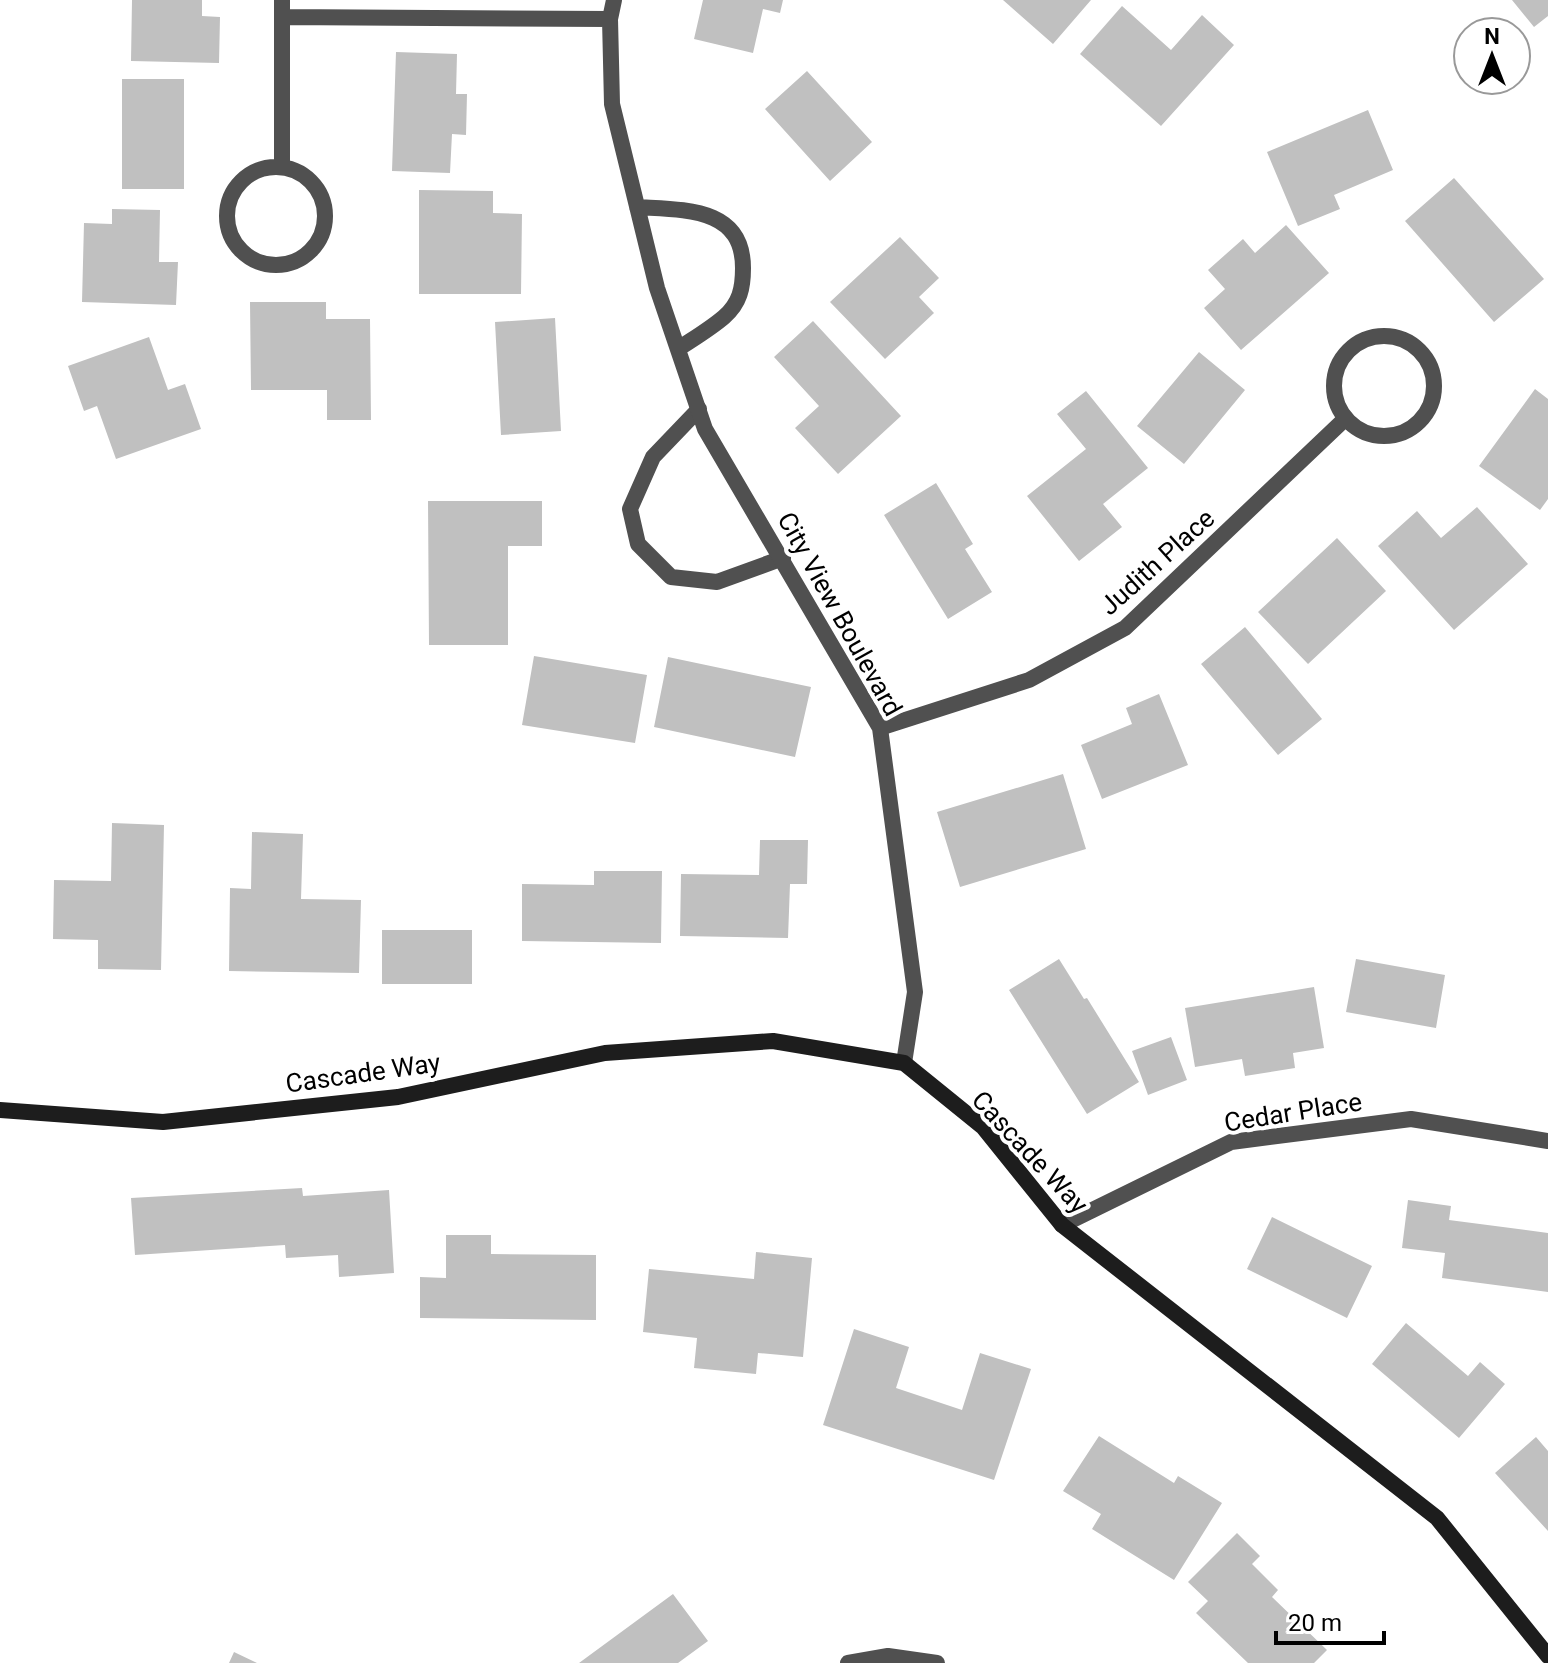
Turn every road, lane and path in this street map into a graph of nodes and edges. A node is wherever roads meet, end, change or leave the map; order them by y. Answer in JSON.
{"nodes":[{"id":1,"x":614,"y":0,"type":"edge"},
{"id":2,"x":282,"y":9,"type":"edge"},
{"id":3,"x":610,"y":19,"type":"junction"},
{"id":4,"x":282,"y":167,"type":"junction"},
{"id":5,"x":637,"y":207,"type":"junction"},
{"id":6,"x":678,"y":349,"type":"junction"},
{"id":7,"x":699,"y":409,"type":"junction"},
{"id":8,"x":1346,"y":418,"type":"junction"},
{"id":9,"x":783,"y":558,"type":"junction"},
{"id":10,"x":880,"y":728,"type":"junction"},
{"id":11,"x":904,"y":1063,"type":"junction"},
{"id":12,"x":0,"y":1110,"type":"edge"},
{"id":13,"x":1548,"y":1141,"type":"edge"},
{"id":14,"x":1062,"y":1225,"type":"junction"},
{"id":15,"x":1548,"y":1656,"type":"edge"},
{"id":16,"x":848,"y":1663,"type":"edge"},
{"id":17,"x":937,"y":1663,"type":"edge"}],
"edges":[{"from":1,"to":3,"type":"street","name":"City View Boulevard"},
{"from":2,"to":3,"type":"street"},
{"from":2,"to":4,"type":"street"},
{"from":3,"to":5,"type":"street","name":"City View Boulevard"},
{"from":4,"to":4,"type":"street"},
{"from":5,"to":6,"type":"street","name":"City View Boulevard"},
{"from":5,"to":6,"type":"street"},
{"from":6,"to":7,"type":"street","name":"City View Boulevard"},
{"from":7,"to":9,"type":"street","name":"City View Boulevard"},
{"from":7,"to":9,"type":"street"},
{"from":8,"to":8,"type":"street"},
{"from":8,"to":10,"type":"street","name":"Judith Place"},
{"from":9,"to":10,"type":"street","name":"City View Boulevard"},
{"from":10,"to":11,"type":"street","name":"City View Boulevard"},
{"from":11,"to":12,"type":"street","name":"Cascade Way"},
{"from":11,"to":14,"type":"street","name":"Cascade Way"},
{"from":13,"to":14,"type":"street","name":"Cedar Place"},
{"from":14,"to":15,"type":"street","name":"Cascade Way"},
{"from":16,"to":17,"type":"street"}]}
